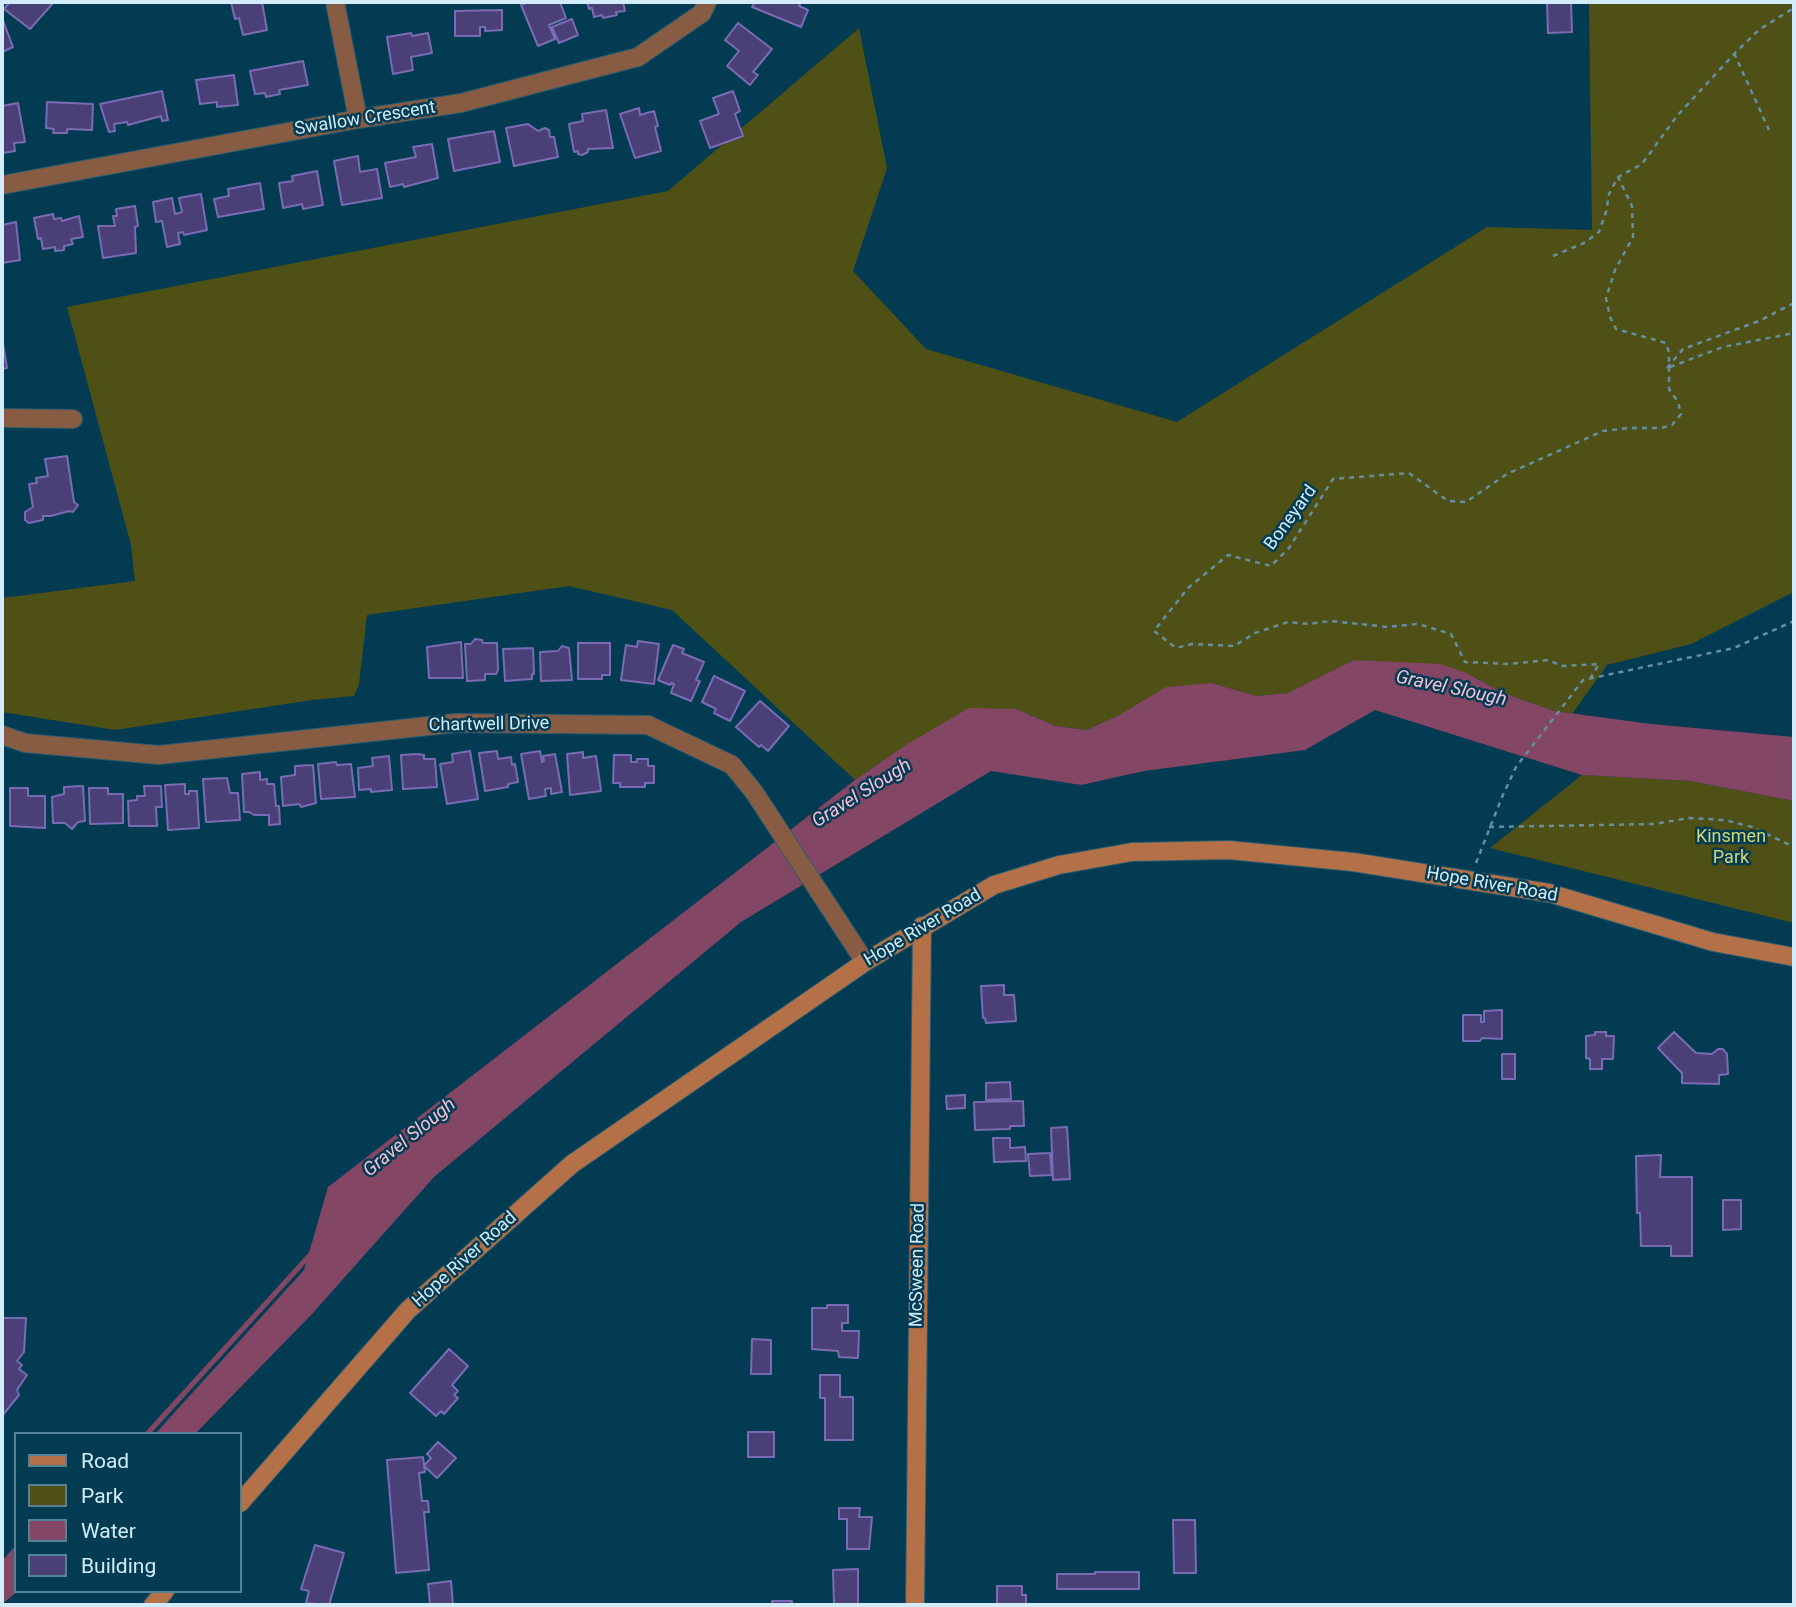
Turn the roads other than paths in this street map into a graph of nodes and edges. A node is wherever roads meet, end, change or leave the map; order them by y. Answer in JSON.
{"nodes":[{"id":1,"x":335,"y":2,"type":"edge"},
{"id":2,"x":707,"y":2,"type":"edge"},
{"id":3,"x":358,"y":119,"type":"junction"},
{"id":4,"x":2,"y":185,"type":"edge"},
{"id":5,"x":2,"y":418,"type":"edge"},
{"id":6,"x":73,"y":419,"type":"dead end"},
{"id":7,"x":2,"y":735,"type":"edge"},
{"id":8,"x":922,"y":926,"type":"junction"},
{"id":9,"x":1794,"y":957,"type":"edge"},
{"id":10,"x":865,"y":962,"type":"junction"},
{"id":11,"x":242,"y":1501,"type":"edge"},
{"id":12,"x":915,"y":1605,"type":"edge"}],
"edges":[{"from":1,"to":3,"type":"street"},
{"from":2,"to":3,"type":"street","name":"Swallow Crescent"},
{"from":3,"to":4,"type":"street","name":"Swallow Crescent"},
{"from":5,"to":6,"type":"street"},
{"from":7,"to":10,"type":"street","name":"Chartwell Drive"},
{"from":8,"to":9,"type":"street","name":"Hope River Road"},
{"from":8,"to":10,"type":"street","name":"Hope River Road"},
{"from":8,"to":12,"type":"street","name":"McSween Road"},
{"from":10,"to":11,"type":"street","name":"Hope River Road"}]}
